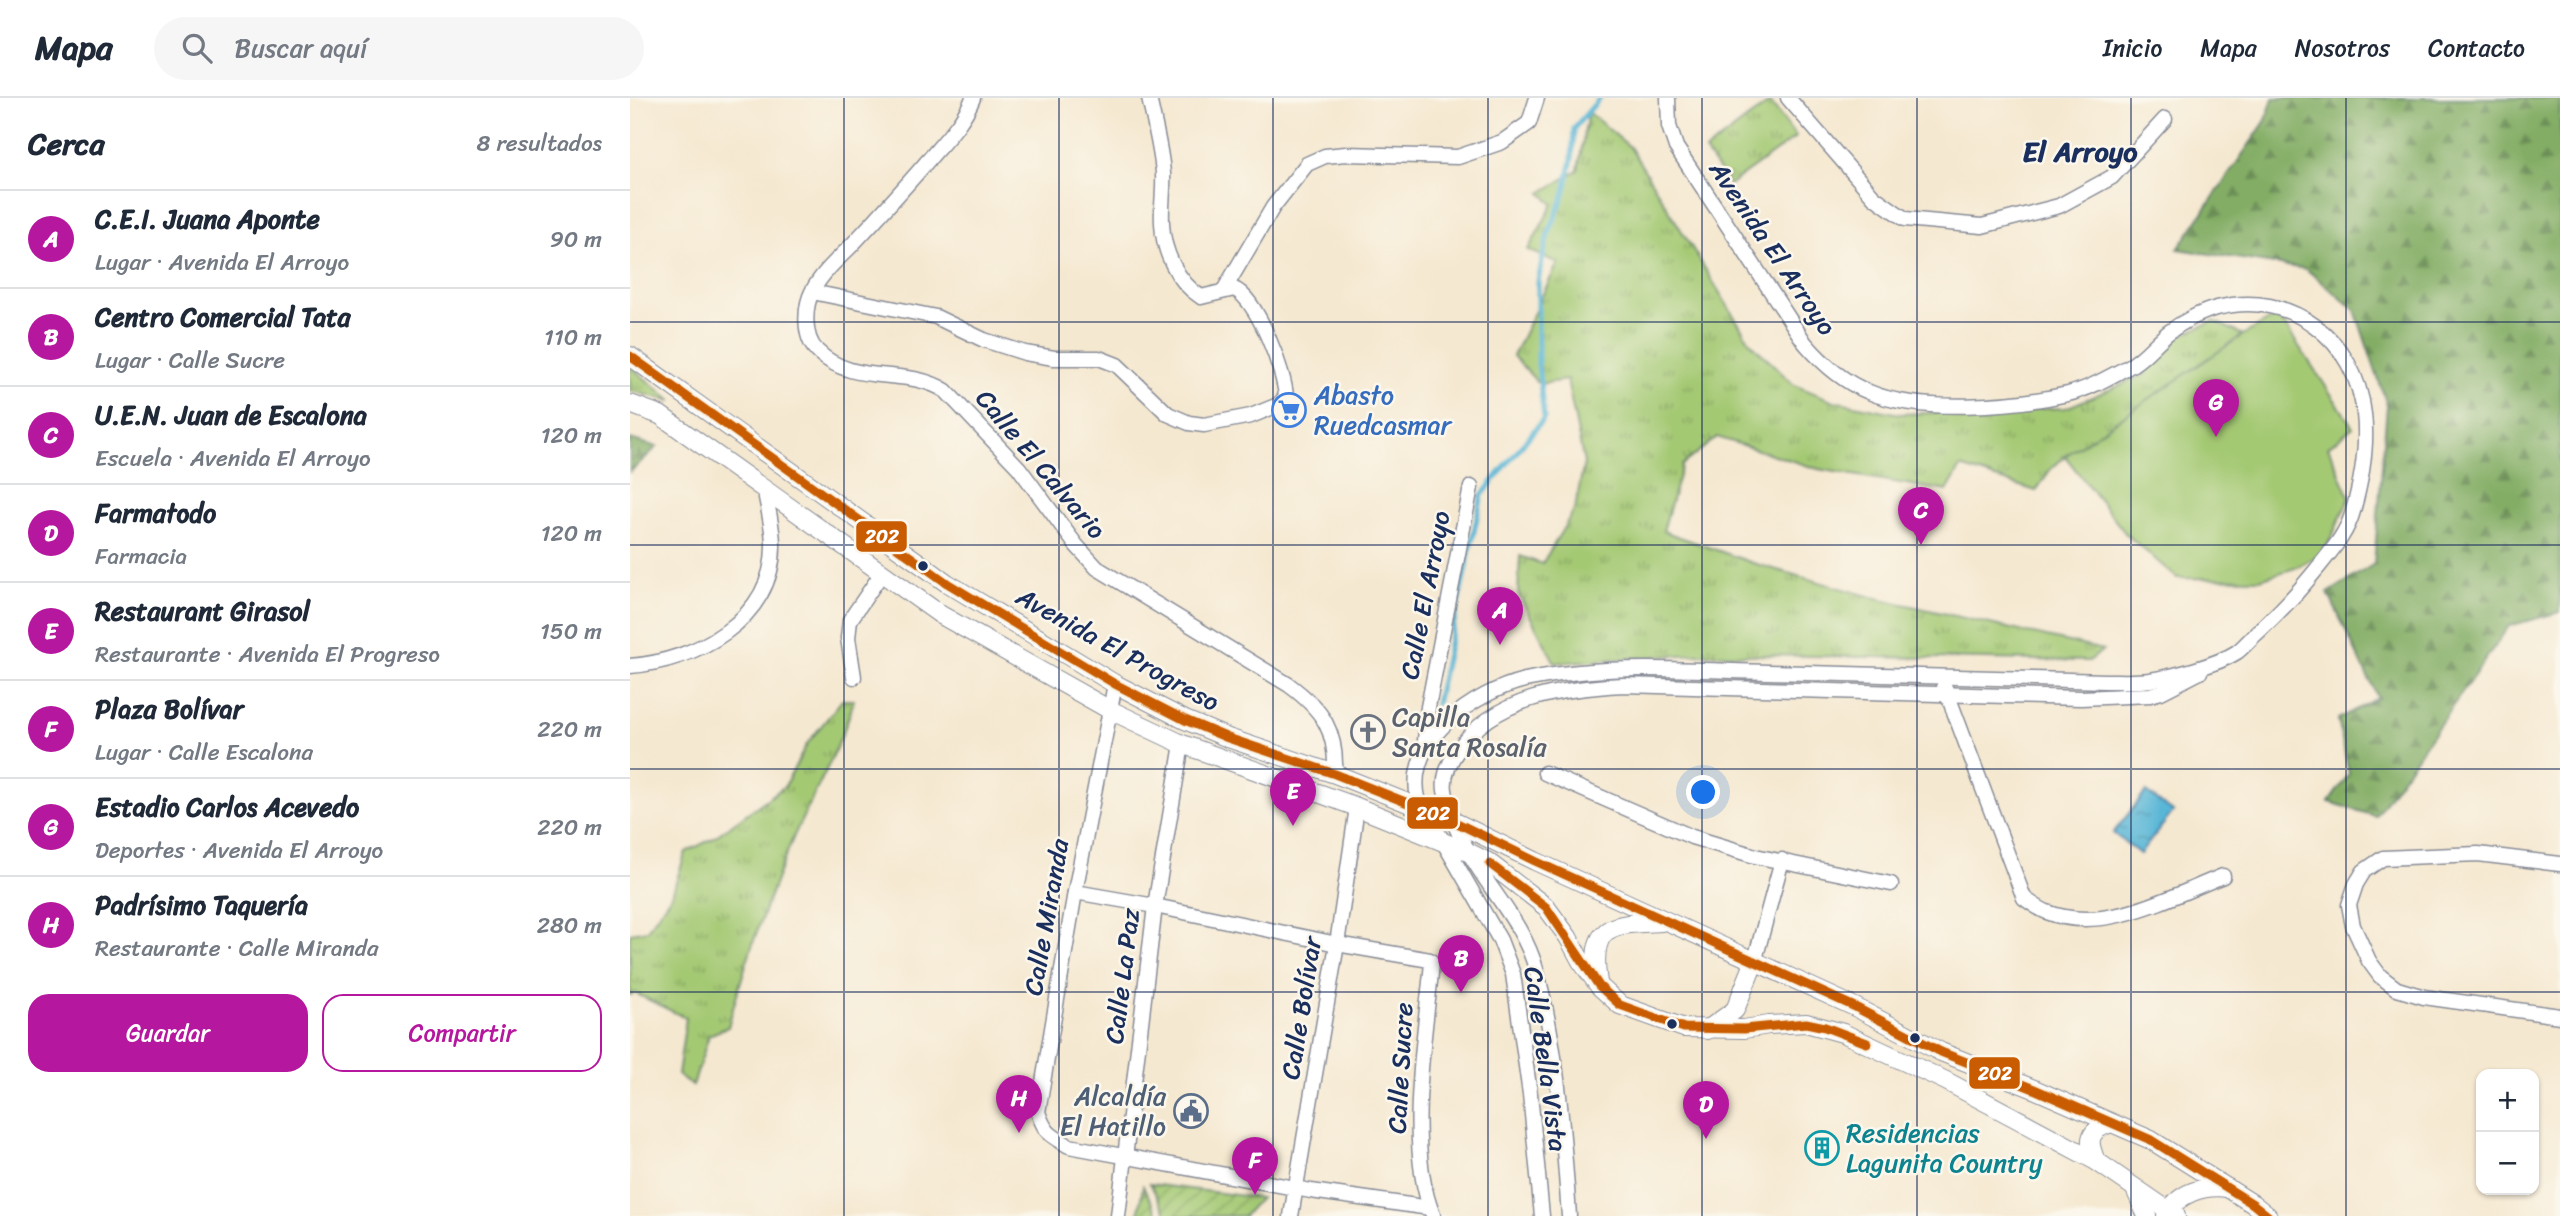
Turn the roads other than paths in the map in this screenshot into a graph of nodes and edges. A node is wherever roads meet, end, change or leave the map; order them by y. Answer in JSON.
{"nodes":[{"id":1,"x":973,"y":98,"type":"edge"},
{"id":2,"x":1149,"y":98,"type":"edge"},
{"id":3,"x":1537,"y":98,"type":"edge"},
{"id":4,"x":1668,"y":98,"type":"edge"},
{"id":5,"x":1788,"y":98,"type":"edge"},
{"id":6,"x":2165,"y":119,"type":"dead end"},
{"id":7,"x":1224,"y":290,"type":"junction"},
{"id":8,"x":812,"y":292,"type":"junction"},
{"id":9,"x":630,"y":356,"type":"edge"},
{"id":10,"x":630,"y":404,"type":"edge"},
{"id":11,"x":1471,"y":487,"type":"dead end"},
{"id":12,"x":765,"y":492,"type":"junction"},
{"id":13,"x":882,"y":573,"type":"junction"},
{"id":14,"x":2212,"y":662,"type":"junction"},
{"id":15,"x":630,"y":666,"type":"edge"},
{"id":16,"x":854,"y":677,"type":"dead end"},
{"id":17,"x":1942,"y":677,"type":"junction"},
{"id":18,"x":1115,"y":684,"type":"junction"},
{"id":19,"x":1947,"y":693,"type":"junction"},
{"id":20,"x":1110,"y":710,"type":"junction"},
{"id":21,"x":1182,"y":744,"type":"junction"},
{"id":22,"x":1424,"y":754,"type":"junction"},
{"id":23,"x":1545,"y":773,"type":"dead end"},
{"id":24,"x":1335,"y":775,"type":"junction"},
{"id":25,"x":1357,"y":807,"type":"junction"},
{"id":26,"x":1425,"y":810,"type":"junction"},
{"id":27,"x":1453,"y":821,"type":"junction"},
{"id":28,"x":1442,"y":841,"type":"junction"},
{"id":29,"x":1468,"y":852,"type":"junction"},
{"id":30,"x":1782,"y":860,"type":"junction"},
{"id":31,"x":2560,"y":864,"type":"edge"},
{"id":32,"x":2223,"y":876,"type":"dead end"},
{"id":33,"x":1891,"y":884,"type":"dead end"},
{"id":34,"x":1075,"y":892,"type":"junction"},
{"id":35,"x":1156,"y":906,"type":"junction"},
{"id":36,"x":1665,"y":922,"type":"junction"},
{"id":37,"x":1337,"y":944,"type":"junction"},
{"id":38,"x":1755,"y":963,"type":"junction"},
{"id":39,"x":1599,"y":986,"type":"junction"},
{"id":40,"x":2560,"y":1016,"type":"edge"},
{"id":41,"x":1707,"y":1030,"type":"junction"},
{"id":42,"x":2111,"y":1123,"type":"junction"},
{"id":43,"x":1126,"y":1156,"type":"junction"},
{"id":44,"x":2096,"y":1161,"type":"junction"},
{"id":45,"x":2131,"y":1184,"type":"junction"},
{"id":46,"x":1296,"y":1187,"type":"junction"},
{"id":47,"x":2228,"y":1188,"type":"junction"},
{"id":48,"x":1432,"y":1212,"type":"edge"},
{"id":49,"x":2170,"y":1214,"type":"edge"},
{"id":50,"x":1118,"y":1216,"type":"edge"},
{"id":51,"x":1291,"y":1216,"type":"edge"},
{"id":52,"x":1542,"y":1216,"type":"edge"},
{"id":53,"x":1569,"y":1216,"type":"edge"},
{"id":54,"x":2147,"y":1216,"type":"edge"},
{"id":55,"x":2268,"y":1216,"type":"edge"}],
"edges":[{"from":1,"to":8,"type":"street"},
{"from":2,"to":7,"type":"street"},
{"from":3,"to":7,"type":"street"},
{"from":4,"to":14,"type":"street","name":"Avenida El Arroyo"},
{"from":5,"to":6,"type":"street"},
{"from":7,"to":8,"type":"street","name":"Calle El Calvario"},
{"from":8,"to":24,"type":"street","name":"Calle El Calvario"},
{"from":9,"to":18,"type":"street","name":"Avenida El Progreso"},
{"from":10,"to":12,"type":"street","name":"Avenida El Progreso"},
{"from":11,"to":22,"type":"street","name":"Calle El Arroyo"},
{"from":12,"to":13,"type":"street","name":"Avenida El Progreso"},
{"from":12,"to":15,"type":"street"},
{"from":13,"to":16,"type":"street"},
{"from":13,"to":20,"type":"street","name":"Avenida El Progreso"},
{"from":14,"to":17,"type":"street","name":"Avenida El Arroyo"},
{"from":14,"to":19,"type":"street","name":"Avenida El Arroyo"},
{"from":17,"to":19,"type":"street"},
{"from":17,"to":22,"type":"street","name":"Avenida El Arroyo"},
{"from":18,"to":20,"type":"street","name":"Calle Miranda"},
{"from":18,"to":24,"type":"street","name":"Avenida El Progreso"},
{"from":19,"to":27,"type":"street","name":"Avenida El Arroyo"},
{"from":19,"to":32,"type":"street"},
{"from":20,"to":21,"type":"street","name":"Avenida El Progreso"},
{"from":20,"to":34,"type":"street","name":"Calle Miranda"},
{"from":21,"to":25,"type":"street","name":"Avenida El Progreso"},
{"from":21,"to":35,"type":"street","name":"Calle La Paz"},
{"from":22,"to":26,"type":"street","name":"Avenida El Arroyo"},
{"from":23,"to":30,"type":"street"},
{"from":24,"to":26,"type":"street","name":"Avenida El Progreso"},
{"from":25,"to":28,"type":"street","name":"Avenida El Progreso"},
{"from":25,"to":37,"type":"street","name":"Calle Bolívar"},
{"from":26,"to":27,"type":"street","name":"Avenida El Progreso"},
{"from":26,"to":28,"type":"street","name":"Avenida El Arroyo"},
{"from":27,"to":29,"type":"street","name":"Avenida El Arroyo"},
{"from":27,"to":36,"type":"street","name":"Avenida El Progreso"},
{"from":28,"to":29,"type":"street","name":"Avenida El Progreso"},
{"from":28,"to":52,"type":"street","name":"Calle Bella Vista"},
{"from":29,"to":39,"type":"street","name":"Avenida El Progreso"},
{"from":29,"to":53,"type":"street","name":"Avenida El Arroyo"},
{"from":30,"to":33,"type":"street"},
{"from":30,"to":38,"type":"street"},
{"from":31,"to":40,"type":"street"},
{"from":34,"to":35,"type":"street"},
{"from":34,"to":43,"type":"street","name":"Calle Miranda"},
{"from":35,"to":37,"type":"street"},
{"from":35,"to":43,"type":"street","name":"Calle La Paz"},
{"from":36,"to":38,"type":"street","name":"Avenida El Progreso"},
{"from":36,"to":39,"type":"street"},
{"from":37,"to":46,"type":"street","name":"Calle Bolívar"},
{"from":37,"to":48,"type":"street","name":"Calle Sucre"},
{"from":38,"to":41,"type":"street"},
{"from":38,"to":42,"type":"street","name":"Avenida El Progreso"},
{"from":39,"to":41,"type":"street","name":"Avenida El Progreso"},
{"from":41,"to":44,"type":"street","name":"Avenida El Progreso"},
{"from":42,"to":44,"type":"street"},
{"from":42,"to":47,"type":"street","name":"Avenida El Progreso"},
{"from":43,"to":46,"type":"street"},
{"from":43,"to":50,"type":"street","name":"Calle La Paz"},
{"from":44,"to":45,"type":"street","name":"Avenida El Progreso"},
{"from":45,"to":49,"type":"street","name":"Avenida El Progreso"},
{"from":45,"to":54,"type":"street"},
{"from":46,"to":48,"type":"street"},
{"from":46,"to":51,"type":"street","name":"Calle Bolívar"},
{"from":47,"to":49,"type":"street"},
{"from":47,"to":55,"type":"street","name":"Avenida El Progreso"}]}
